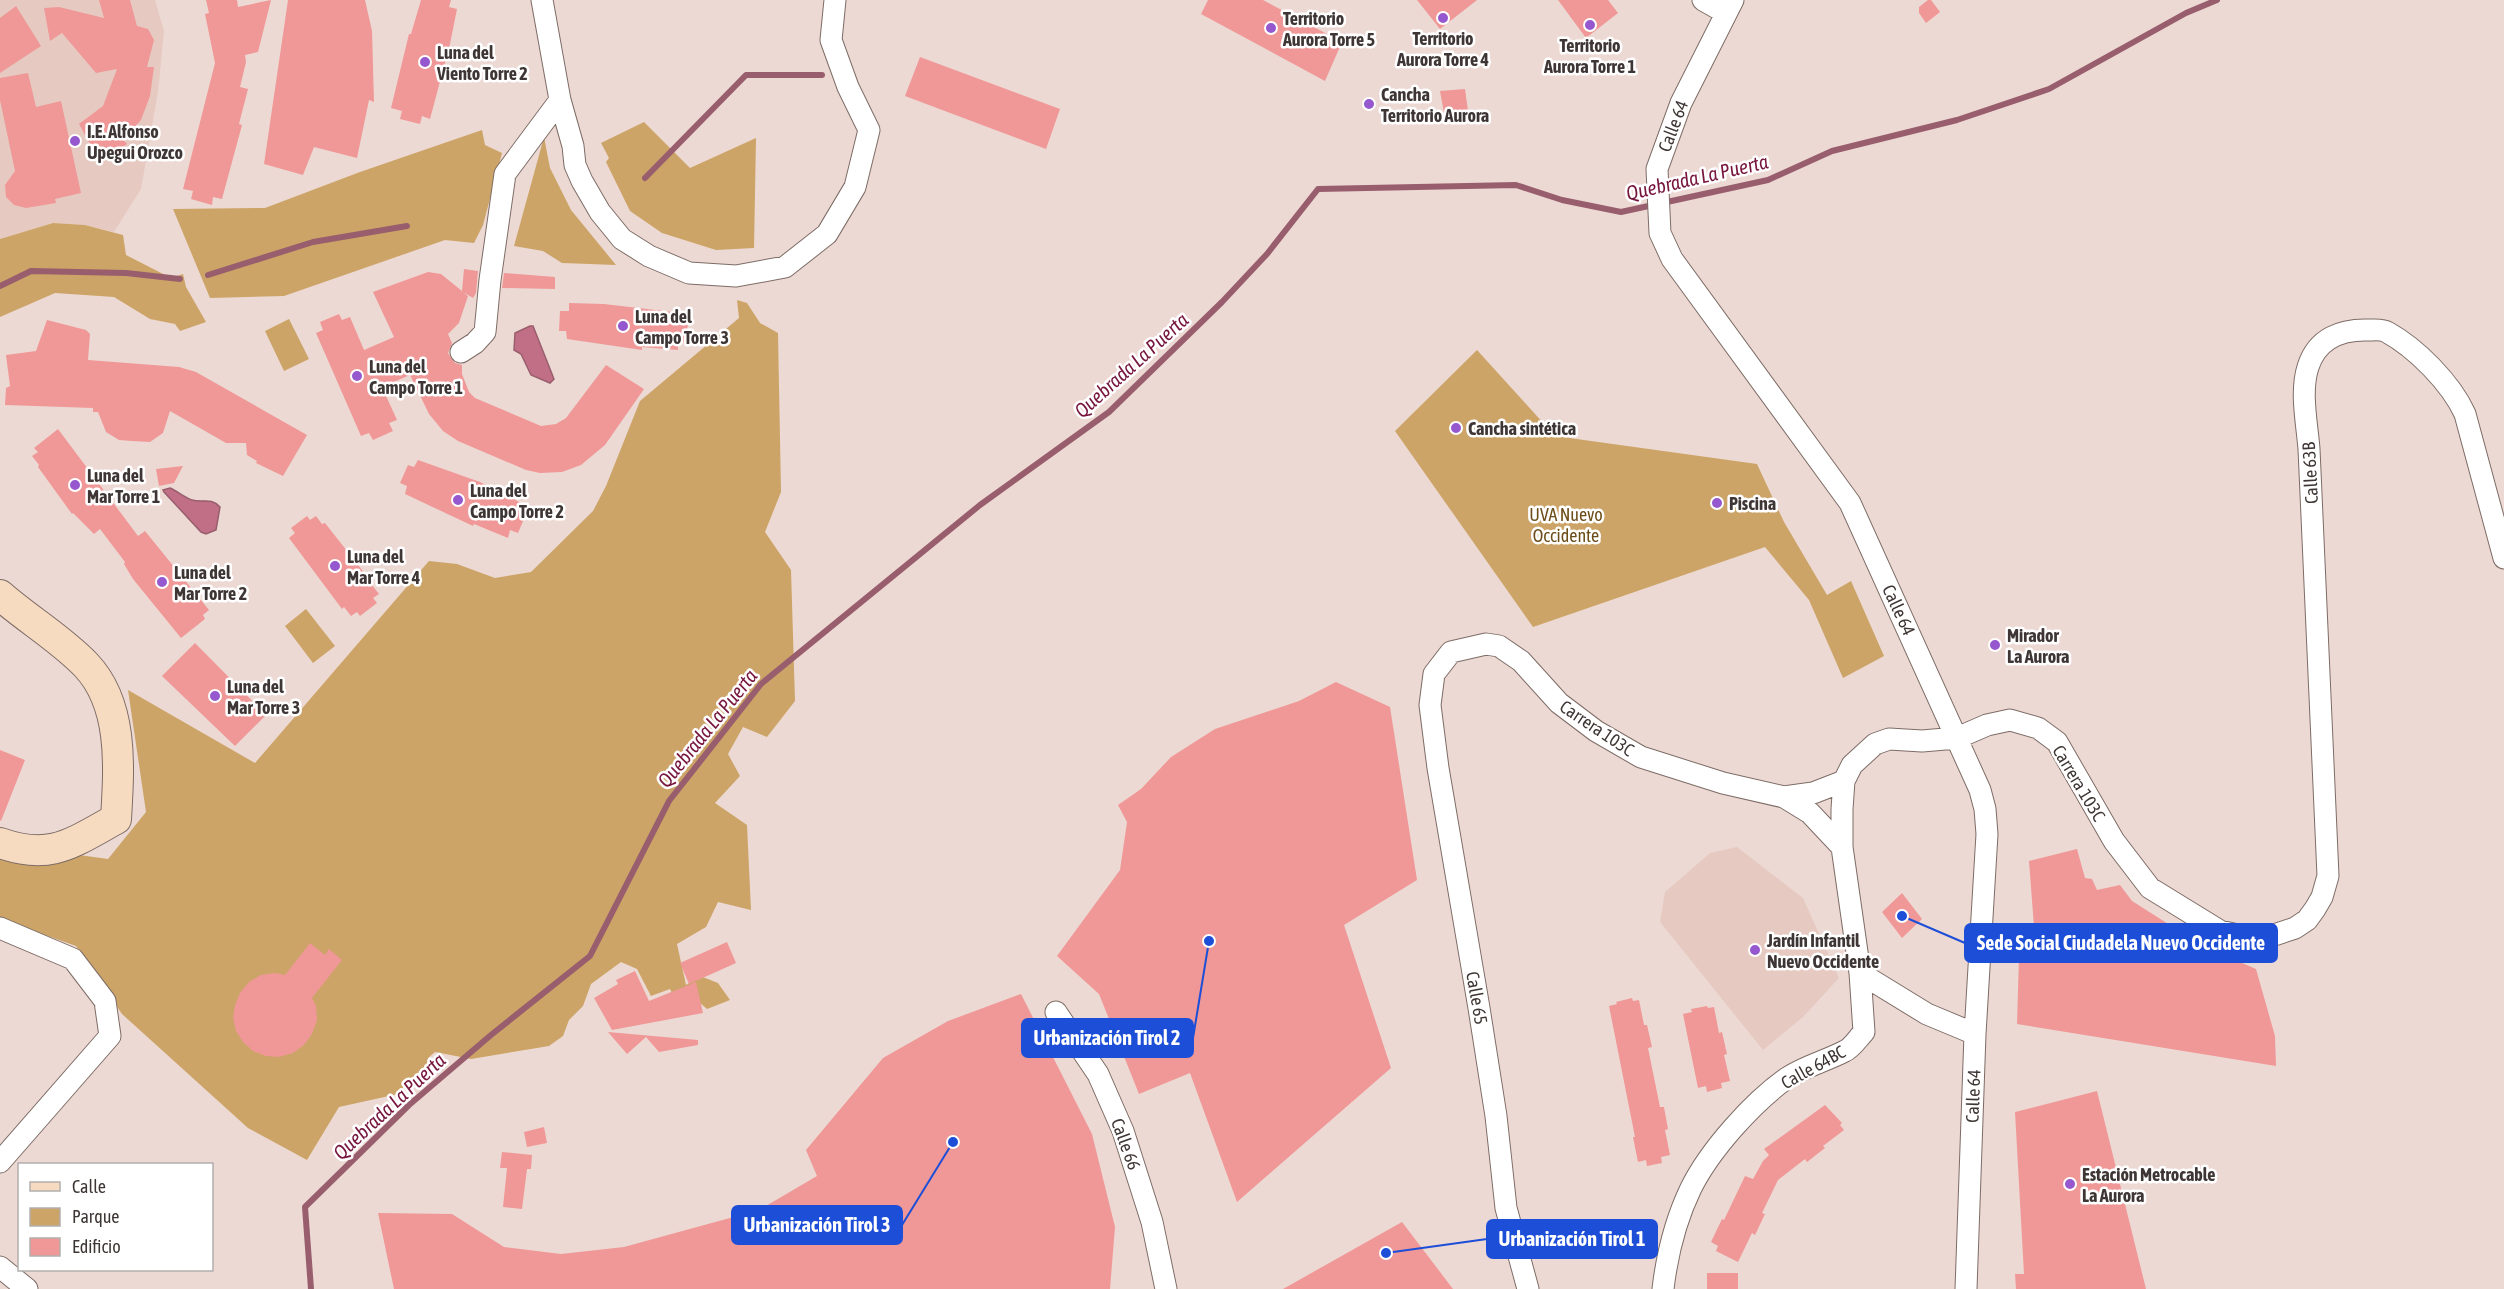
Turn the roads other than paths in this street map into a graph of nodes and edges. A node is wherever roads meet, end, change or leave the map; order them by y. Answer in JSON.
{"nodes":[{"id":1,"x":542,"y":0,"type":"edge"},
{"id":2,"x":1703,"y":0,"type":"edge"},
{"id":3,"x":834,"y":2,"type":"edge"},
{"id":4,"x":1730,"y":6,"type":"edge"},
{"id":5,"x":560,"y":100,"type":"junction"},
{"id":6,"x":461,"y":352,"type":"dead end"},
{"id":7,"x":2504,"y":558,"type":"edge"},
{"id":8,"x":0,"y":595,"type":"edge"},
{"id":9,"x":1430,"y":705,"type":"joint"},
{"id":10,"x":1956,"y":738,"type":"junction"},
{"id":11,"x":1844,"y":781,"type":"junction"},
{"id":12,"x":1784,"y":797,"type":"junction"},
{"id":13,"x":0,"y":843,"type":"edge"},
{"id":14,"x":1842,"y":847,"type":"junction"},
{"id":15,"x":0,"y":928,"type":"edge"},
{"id":16,"x":2295,"y":928,"type":"joint"},
{"id":17,"x":1860,"y":973,"type":"junction"},
{"id":18,"x":1056,"y":1012,"type":"dead end"},
{"id":19,"x":1975,"y":1034,"type":"junction"},
{"id":20,"x":0,"y":1162,"type":"edge"},
{"id":21,"x":0,"y":1268,"type":"edge"},
{"id":22,"x":27,"y":1289,"type":"edge"},
{"id":23,"x":1166,"y":1289,"type":"edge"},
{"id":24,"x":1528,"y":1289,"type":"edge"},
{"id":25,"x":1663,"y":1289,"type":"edge"},
{"id":26,"x":1966,"y":1289,"type":"edge"}],
"edges":[{"from":1,"to":5,"type":"street"},
{"from":2,"to":4,"type":"street"},
{"from":3,"to":5,"type":"street"},
{"from":4,"to":10,"type":"street","name":"Calle 64"},
{"from":5,"to":6,"type":"street"},
{"from":7,"to":16,"type":"street","name":"Calle 63B"},
{"from":8,"to":13,"type":"street"},
{"from":9,"to":12,"type":"street","name":"Carrera 103C"},
{"from":9,"to":24,"type":"street","name":"Calle 65"},
{"from":10,"to":11,"type":"street","name":"Carrera 103C"},
{"from":10,"to":16,"type":"street","name":"Carrera 103C"},
{"from":10,"to":19,"type":"street","name":"Calle 64"},
{"from":11,"to":12,"type":"street"},
{"from":11,"to":14,"type":"street","name":"Calle 64BC"},
{"from":12,"to":14,"type":"street"},
{"from":14,"to":17,"type":"street","name":"Calle 64BC"},
{"from":15,"to":20,"type":"street"},
{"from":17,"to":19,"type":"street"},
{"from":17,"to":25,"type":"street","name":"Calle 64BC"},
{"from":18,"to":23,"type":"street","name":"Calle 66"},
{"from":19,"to":26,"type":"street","name":"Calle 64"},
{"from":21,"to":22,"type":"street"}]}
